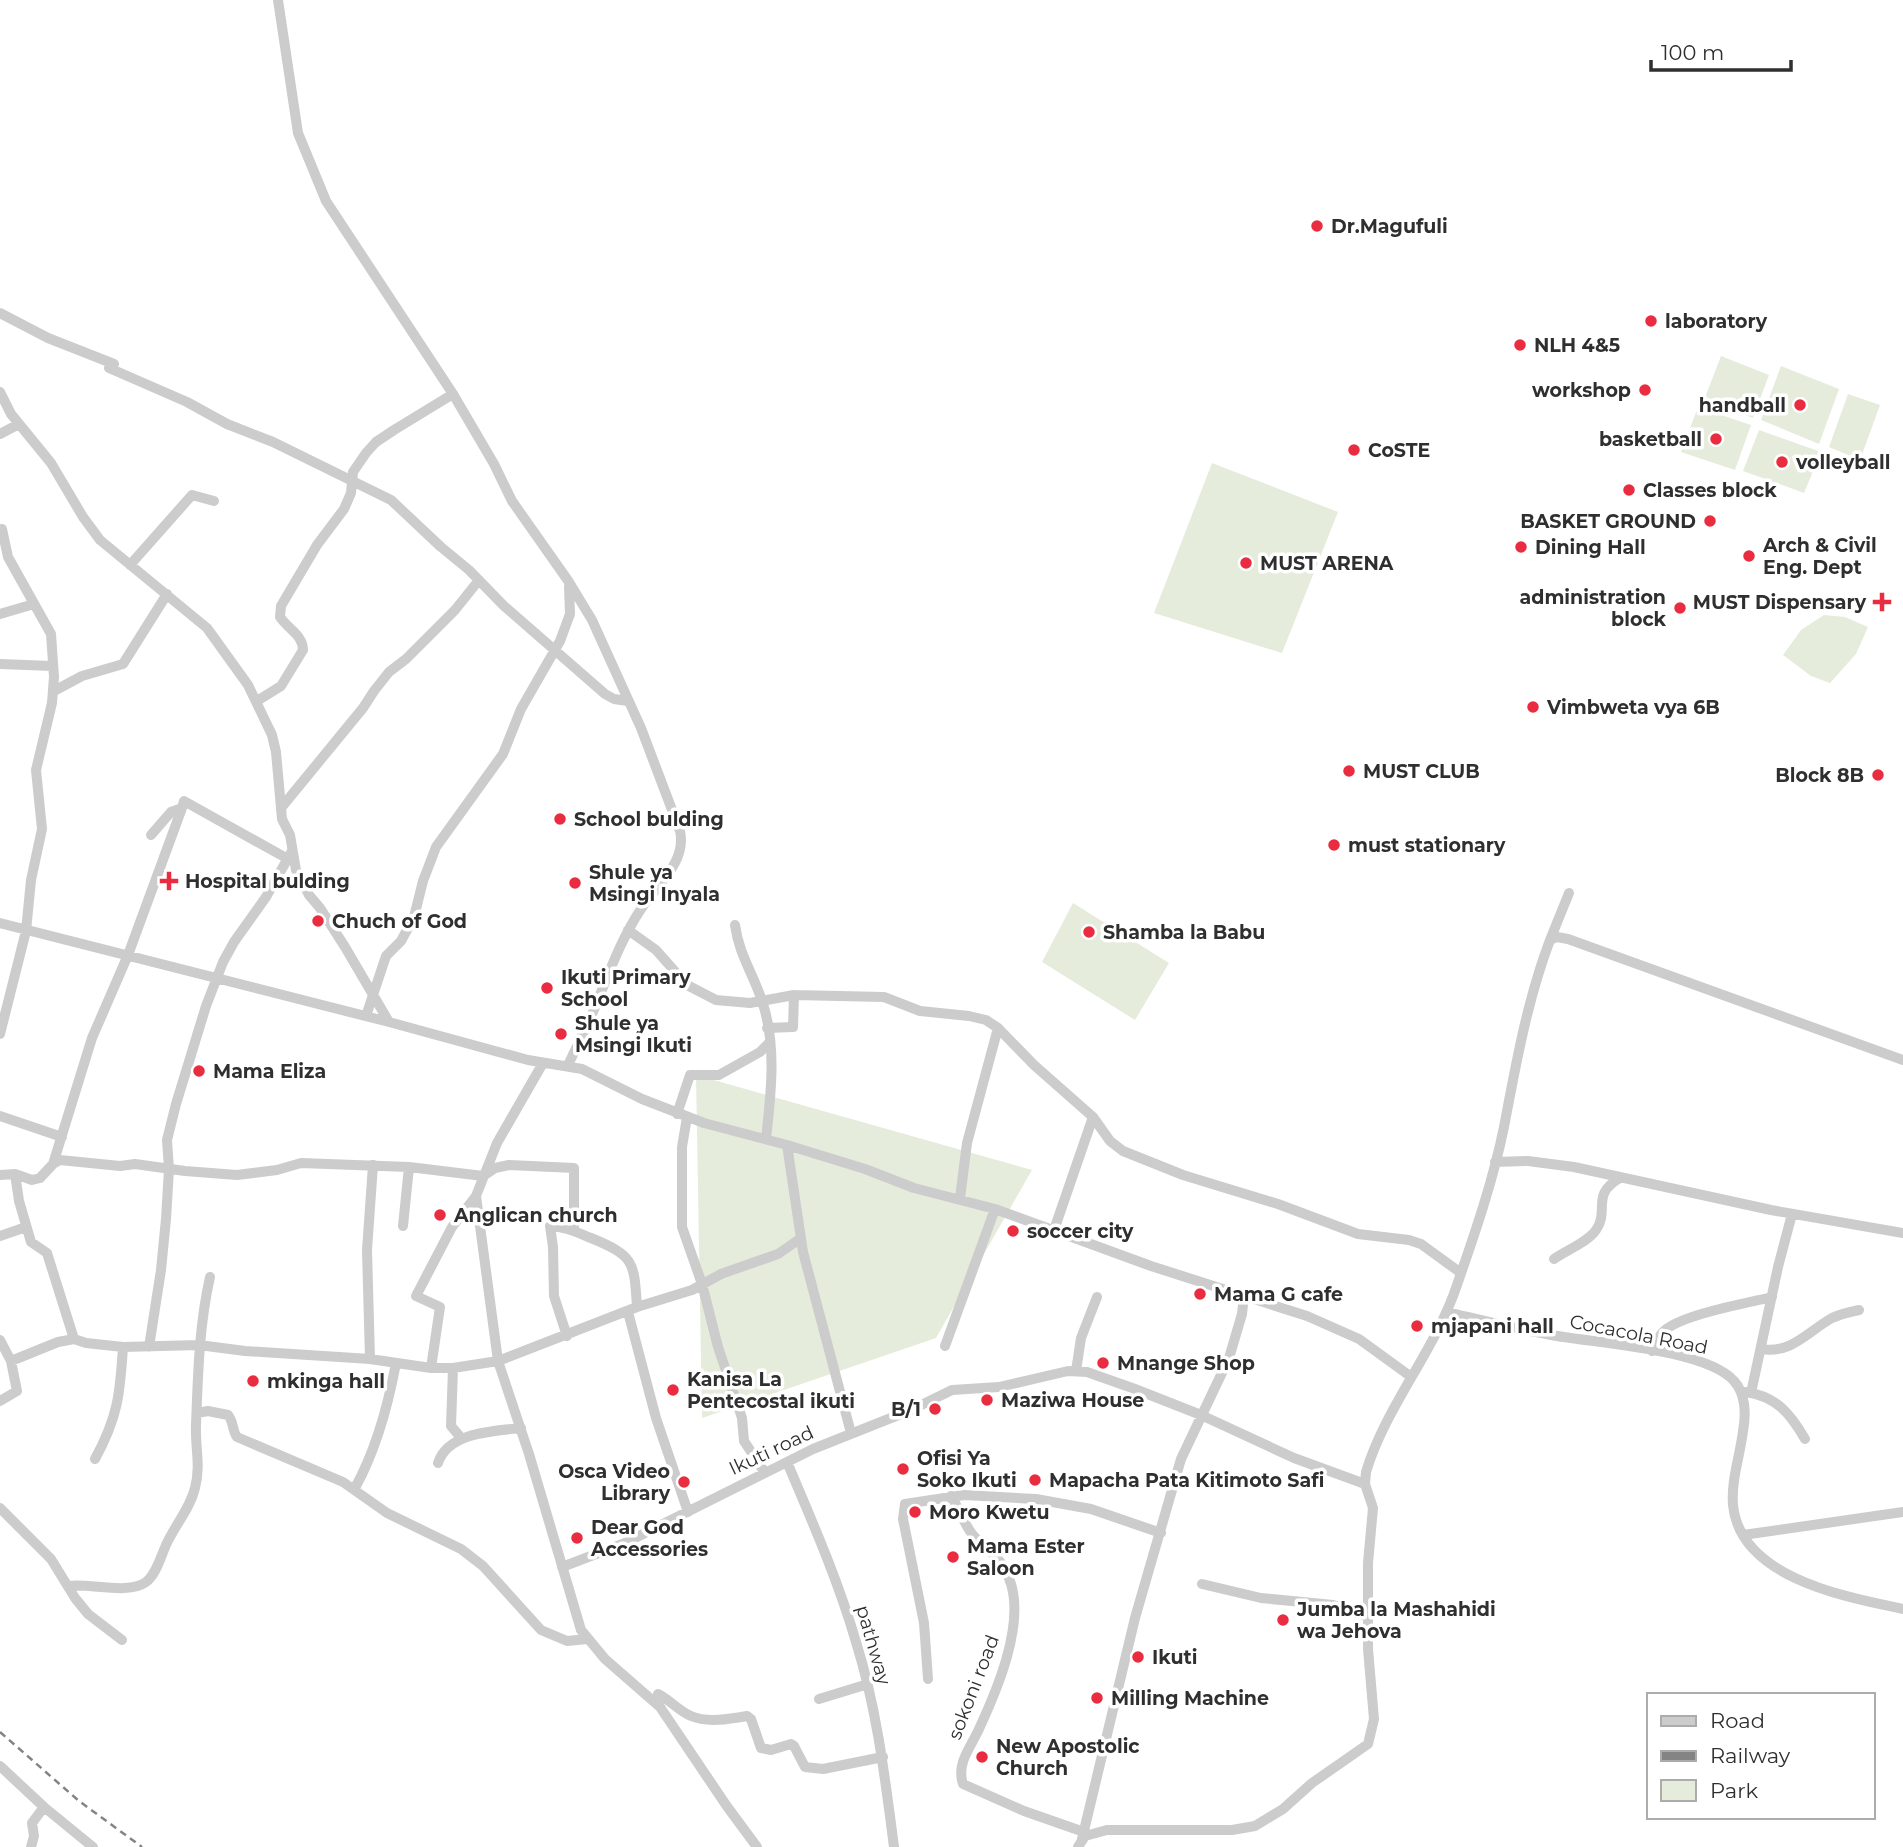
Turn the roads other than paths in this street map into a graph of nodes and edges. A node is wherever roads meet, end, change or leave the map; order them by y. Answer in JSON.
{"nodes":[{"id":1,"x":278,"y":0,"type":"edge"},
{"id":2,"x":0,"y":313,"type":"edge"},
{"id":3,"x":0,"y":393,"type":"edge"},
{"id":4,"x":453,"y":394,"type":"junction"},
{"id":5,"x":19,"y":424,"type":"junction"},
{"id":6,"x":0,"y":434,"type":"edge"},
{"id":7,"x":351,"y":481,"type":"junction"},
{"id":8,"x":215,"y":500,"type":"dead end"},
{"id":9,"x":2,"y":529,"type":"edge"},
{"id":10,"x":130,"y":565,"type":"junction"},
{"id":11,"x":479,"y":580,"type":"junction"},
{"id":12,"x":569,"y":582,"type":"junction"},
{"id":13,"x":167,"y":594,"type":"junction"},
{"id":14,"x":34,"y":604,"type":"junction"},
{"id":15,"x":0,"y":614,"type":"edge"},
{"id":16,"x":555,"y":649,"type":"junction"},
{"id":17,"x":0,"y":664,"type":"edge"},
{"id":18,"x":52,"y":666,"type":"junction"},
{"id":19,"x":54,"y":691,"type":"junction"},
{"id":20,"x":257,"y":701,"type":"junction"},
{"id":21,"x":628,"y":701,"type":"junction"},
{"id":22,"x":182,"y":808,"type":"junction"},
{"id":23,"x":281,"y":809,"type":"junction"},
{"id":24,"x":151,"y":835,"type":"dead end"},
{"id":25,"x":290,"y":855,"type":"junction"},
{"id":26,"x":1569,"y":893,"type":"dead end"},
{"id":27,"x":0,"y":923,"type":"edge"},
{"id":28,"x":735,"y":925,"type":"dead end"},
{"id":29,"x":628,"y":930,"type":"junction"},
{"id":30,"x":26,"y":931,"type":"junction"},
{"id":31,"x":1550,"y":940,"type":"junction"},
{"id":32,"x":128,"y":955,"type":"junction"},
{"id":33,"x":216,"y":978,"type":"junction"},
{"id":34,"x":794,"y":995,"type":"junction"},
{"id":35,"x":374,"y":999,"type":"junction"},
{"id":36,"x":762,"y":1002,"type":"junction"},
{"id":37,"x":366,"y":1016,"type":"junction"},
{"id":38,"x":388,"y":1022,"type":"junction"},
{"id":39,"x":767,"y":1028,"type":"junction"},
{"id":40,"x":998,"y":1028,"type":"junction"},
{"id":41,"x":0,"y":1034,"type":"edge"},
{"id":42,"x":769,"y":1042,"type":"junction"},
{"id":43,"x":1903,"y":1060,"type":"edge"},
{"id":44,"x":543,"y":1063,"type":"junction"},
{"id":45,"x":568,"y":1065,"type":"junction"},
{"id":46,"x":682,"y":1115,"type":"junction"},
{"id":47,"x":0,"y":1116,"type":"edge"},
{"id":48,"x":1093,"y":1117,"type":"junction"},
{"id":49,"x":62,"y":1137,"type":"junction"},
{"id":50,"x":766,"y":1139,"type":"junction"},
{"id":51,"x":787,"y":1144,"type":"junction"},
{"id":52,"x":1495,"y":1162,"type":"junction"},
{"id":53,"x":53,"y":1164,"type":"junction"},
{"id":54,"x":373,"y":1165,"type":"junction"},
{"id":55,"x":409,"y":1167,"type":"junction"},
{"id":56,"x":169,"y":1169,"type":"junction"},
{"id":57,"x":15,"y":1174,"type":"junction"},
{"id":58,"x":0,"y":1175,"type":"edge"},
{"id":59,"x":483,"y":1176,"type":"junction"},
{"id":60,"x":1620,"y":1178,"type":"junction"},
{"id":61,"x":476,"y":1196,"type":"junction"},
{"id":62,"x":960,"y":1198,"type":"junction"},
{"id":63,"x":996,"y":1209,"type":"junction"},
{"id":64,"x":1792,"y":1214,"type":"junction"},
{"id":65,"x":403,"y":1226,"type":"dead end"},
{"id":66,"x":26,"y":1227,"type":"junction"},
{"id":67,"x":574,"y":1229,"type":"junction"},
{"id":68,"x":1054,"y":1230,"type":"junction"},
{"id":69,"x":1903,"y":1233,"type":"edge"},
{"id":70,"x":0,"y":1236,"type":"edge"},
{"id":71,"x":800,"y":1238,"type":"junction"},
{"id":72,"x":1554,"y":1259,"type":"dead end"},
{"id":73,"x":1461,"y":1273,"type":"junction"},
{"id":74,"x":210,"y":1277,"type":"dead end"},
{"id":75,"x":702,"y":1284,"type":"junction"},
{"id":76,"x":1244,"y":1295,"type":"junction"},
{"id":77,"x":1097,"y":1297,"type":"dead end"},
{"id":78,"x":1772,"y":1297,"type":"junction"},
{"id":79,"x":632,"y":1310,"type":"junction"},
{"id":80,"x":1859,"y":1310,"type":"dead end"},
{"id":81,"x":1447,"y":1312,"type":"junction"},
{"id":82,"x":567,"y":1336,"type":"junction"},
{"id":83,"x":74,"y":1339,"type":"junction"},
{"id":84,"x":0,"y":1340,"type":"edge"},
{"id":85,"x":199,"y":1345,"type":"junction"},
{"id":86,"x":945,"y":1346,"type":"dead end"},
{"id":87,"x":123,"y":1347,"type":"junction"},
{"id":88,"x":149,"y":1347,"type":"junction"},
{"id":89,"x":1761,"y":1349,"type":"junction"},
{"id":90,"x":1652,"y":1351,"type":"junction"},
{"id":91,"x":370,"y":1359,"type":"junction"},
{"id":92,"x":11,"y":1361,"type":"junction"},
{"id":93,"x":498,"y":1361,"type":"junction"},
{"id":94,"x":396,"y":1363,"type":"junction"},
{"id":95,"x":431,"y":1367,"type":"junction"},
{"id":96,"x":453,"y":1368,"type":"junction"},
{"id":97,"x":1076,"y":1371,"type":"junction"},
{"id":98,"x":1410,"y":1377,"type":"junction"},
{"id":99,"x":1746,"y":1392,"type":"junction"},
{"id":100,"x":0,"y":1401,"type":"edge"},
{"id":101,"x":197,"y":1413,"type":"junction"},
{"id":102,"x":1201,"y":1415,"type":"junction"},
{"id":103,"x":521,"y":1428,"type":"junction"},
{"id":104,"x":851,"y":1433,"type":"junction"},
{"id":105,"x":461,"y":1439,"type":"junction"},
{"id":106,"x":1805,"y":1439,"type":"dead end"},
{"id":107,"x":94,"y":1459,"type":"dead end"},
{"id":108,"x":787,"y":1462,"type":"junction"},
{"id":109,"x":438,"y":1464,"type":"dead end"},
{"id":110,"x":765,"y":1473,"type":"junction"},
{"id":111,"x":1365,"y":1484,"type":"junction"},
{"id":112,"x":355,"y":1488,"type":"junction"},
{"id":113,"x":951,"y":1496,"type":"junction"},
{"id":114,"x":0,"y":1508,"type":"edge"},
{"id":115,"x":688,"y":1512,"type":"junction"},
{"id":116,"x":1903,"y":1512,"type":"edge"},
{"id":117,"x":1161,"y":1533,"type":"junction"},
{"id":118,"x":1743,"y":1535,"type":"junction"},
{"id":119,"x":562,"y":1567,"type":"junction"},
{"id":120,"x":1202,"y":1584,"type":"dead end"},
{"id":121,"x":68,"y":1587,"type":"junction"},
{"id":122,"x":1903,"y":1609,"type":"edge"},
{"id":123,"x":1369,"y":1616,"type":"junction"},
{"id":124,"x":587,"y":1639,"type":"junction"},
{"id":125,"x":122,"y":1640,"type":"dead end"},
{"id":126,"x":928,"y":1679,"type":"dead end"},
{"id":127,"x":868,"y":1684,"type":"junction"},
{"id":128,"x":658,"y":1694,"type":"dead end"},
{"id":129,"x":819,"y":1699,"type":"dead end"},
{"id":130,"x":883,"y":1757,"type":"junction"},
{"id":131,"x":0,"y":1766,"type":"edge"},
{"id":132,"x":44,"y":1807,"type":"junction"},
{"id":133,"x":1081,"y":1842,"type":"edge"},
{"id":134,"x":31,"y":1847,"type":"edge"},
{"id":135,"x":93,"y":1847,"type":"edge"},
{"id":136,"x":757,"y":1847,"type":"edge"},
{"id":137,"x":894,"y":1847,"type":"edge"}],
"edges":[{"from":1,"to":4,"type":"street"},
{"from":2,"to":7,"type":"street"},
{"from":3,"to":5,"type":"street"},
{"from":4,"to":7,"type":"street"},
{"from":4,"to":12,"type":"street"},
{"from":5,"to":6,"type":"street"},
{"from":5,"to":10,"type":"street"},
{"from":7,"to":11,"type":"street"},
{"from":7,"to":20,"type":"street"},
{"from":8,"to":10,"type":"street"},
{"from":9,"to":14,"type":"street"},
{"from":10,"to":13,"type":"street"},
{"from":11,"to":16,"type":"street"},
{"from":11,"to":23,"type":"street"},
{"from":12,"to":16,"type":"street"},
{"from":12,"to":21,"type":"street"},
{"from":13,"to":19,"type":"street"},
{"from":13,"to":20,"type":"street"},
{"from":14,"to":15,"type":"street"},
{"from":14,"to":18,"type":"street"},
{"from":16,"to":21,"type":"street"},
{"from":16,"to":35,"type":"street"},
{"from":17,"to":18,"type":"street"},
{"from":18,"to":19,"type":"street"},
{"from":19,"to":30,"type":"street"},
{"from":20,"to":23,"type":"street"},
{"from":21,"to":29,"type":"street"},
{"from":22,"to":24,"type":"street"},
{"from":22,"to":25,"type":"street"},
{"from":22,"to":32,"type":"street"},
{"from":23,"to":25,"type":"street"},
{"from":25,"to":33,"type":"street"},
{"from":25,"to":35,"type":"street"},
{"from":26,"to":31,"type":"street"},
{"from":27,"to":30,"type":"street"},
{"from":28,"to":36,"type":"street"},
{"from":29,"to":36,"type":"street"},
{"from":29,"to":45,"type":"street"},
{"from":30,"to":32,"type":"street"},
{"from":30,"to":41,"type":"street"},
{"from":31,"to":43,"type":"street"},
{"from":31,"to":52,"type":"street"},
{"from":32,"to":33,"type":"street"},
{"from":32,"to":49,"type":"street"},
{"from":33,"to":37,"type":"street"},
{"from":33,"to":56,"type":"street"},
{"from":34,"to":36,"type":"street"},
{"from":34,"to":39,"type":"street"},
{"from":34,"to":40,"type":"street"},
{"from":35,"to":37,"type":"street"},
{"from":35,"to":38,"type":"street"},
{"from":36,"to":39,"type":"street"},
{"from":37,"to":38,"type":"street"},
{"from":38,"to":44,"type":"street"},
{"from":39,"to":42,"type":"street"},
{"from":40,"to":48,"type":"street"},
{"from":40,"to":62,"type":"street"},
{"from":42,"to":46,"type":"street"},
{"from":42,"to":50,"type":"street"},
{"from":44,"to":45,"type":"street"},
{"from":44,"to":59,"type":"street"},
{"from":45,"to":46,"type":"street"},
{"from":46,"to":50,"type":"street"},
{"from":46,"to":75,"type":"street"},
{"from":47,"to":49,"type":"street"},
{"from":48,"to":68,"type":"street"},
{"from":48,"to":73,"type":"street"},
{"from":49,"to":53,"type":"street"},
{"from":50,"to":51,"type":"street"},
{"from":51,"to":62,"type":"street"},
{"from":51,"to":71,"type":"street"},
{"from":52,"to":60,"type":"street"},
{"from":52,"to":73,"type":"street"},
{"from":53,"to":56,"type":"street"},
{"from":53,"to":57,"type":"street"},
{"from":54,"to":55,"type":"street"},
{"from":54,"to":56,"type":"street"},
{"from":54,"to":91,"type":"street"},
{"from":55,"to":59,"type":"street"},
{"from":55,"to":65,"type":"street"},
{"from":56,"to":88,"type":"street"},
{"from":57,"to":58,"type":"street"},
{"from":57,"to":66,"type":"street"},
{"from":59,"to":61,"type":"street"},
{"from":59,"to":67,"type":"street"},
{"from":60,"to":64,"type":"street"},
{"from":60,"to":72,"type":"street"},
{"from":61,"to":93,"type":"street"},
{"from":61,"to":95,"type":"street"},
{"from":62,"to":63,"type":"street"},
{"from":63,"to":68,"type":"street"},
{"from":63,"to":86,"type":"street"},
{"from":64,"to":69,"type":"street"},
{"from":64,"to":78,"type":"street"},
{"from":66,"to":70,"type":"street"},
{"from":66,"to":83,"type":"street"},
{"from":67,"to":79,"type":"street"},
{"from":67,"to":82,"type":"street"},
{"from":68,"to":76,"type":"street"},
{"from":71,"to":75,"type":"street"},
{"from":71,"to":104,"type":"street"},
{"from":73,"to":81,"type":"street"},
{"from":74,"to":85,"type":"street"},
{"from":75,"to":79,"type":"street"},
{"from":75,"to":110,"type":"street"},
{"from":76,"to":98,"type":"street"},
{"from":76,"to":102,"type":"street"},
{"from":77,"to":97,"type":"street"},
{"from":78,"to":89,"type":"street"},
{"from":78,"to":90,"type":"street"},
{"from":79,"to":82,"type":"street"},
{"from":79,"to":115,"type":"street"},
{"from":80,"to":89,"type":"street"},
{"from":81,"to":90,"type":"street","name":"Cocacola Road"},
{"from":81,"to":98,"type":"street"},
{"from":82,"to":93,"type":"street"},
{"from":83,"to":87,"type":"street"},
{"from":83,"to":92,"type":"street"},
{"from":84,"to":92,"type":"street"},
{"from":85,"to":88,"type":"street"},
{"from":85,"to":91,"type":"street"},
{"from":85,"to":101,"type":"street"},
{"from":87,"to":88,"type":"street"},
{"from":87,"to":107,"type":"street"},
{"from":89,"to":99,"type":"street"},
{"from":90,"to":99,"type":"street","name":"Cocacola Road"},
{"from":91,"to":94,"type":"street"},
{"from":92,"to":100,"type":"street"},
{"from":93,"to":96,"type":"street"},
{"from":93,"to":103,"type":"street"},
{"from":94,"to":95,"type":"street"},
{"from":94,"to":112,"type":"street"},
{"from":95,"to":96,"type":"street"},
{"from":96,"to":105,"type":"street"},
{"from":97,"to":102,"type":"street","name":"Ikuti road"},
{"from":97,"to":104,"type":"street","name":"Ikuti road"},
{"from":98,"to":111,"type":"street"},
{"from":99,"to":106,"type":"street","name":"Cocacola Road"},
{"from":99,"to":118,"type":"street"},
{"from":101,"to":112,"type":"street"},
{"from":101,"to":121,"type":"street"},
{"from":102,"to":111,"type":"street","name":"Ikuti road"},
{"from":102,"to":117,"type":"street"},
{"from":103,"to":105,"type":"street"},
{"from":103,"to":119,"type":"street"},
{"from":104,"to":108,"type":"street","name":"Ikuti road"},
{"from":105,"to":109,"type":"street"},
{"from":108,"to":110,"type":"street","name":"Ikuti road"},
{"from":108,"to":127,"type":"street","name":"pathway"},
{"from":110,"to":115,"type":"street","name":"Ikuti road"},
{"from":111,"to":123,"type":"street"},
{"from":112,"to":124,"type":"street"},
{"from":113,"to":117,"type":"street"},
{"from":113,"to":126,"type":"street"},
{"from":113,"to":133,"type":"street","name":"sokoni road"},
{"from":114,"to":121,"type":"street"},
{"from":115,"to":119,"type":"street","name":"Ikuti road"},
{"from":116,"to":118,"type":"street"},
{"from":117,"to":133,"type":"street"},
{"from":118,"to":122,"type":"street"},
{"from":119,"to":124,"type":"street"},
{"from":120,"to":123,"type":"street"},
{"from":121,"to":125,"type":"street"},
{"from":123,"to":133,"type":"street"},
{"from":124,"to":136,"type":"street"},
{"from":127,"to":129,"type":"street"},
{"from":127,"to":130,"type":"street","name":"pathway"},
{"from":128,"to":130,"type":"street"},
{"from":130,"to":137,"type":"street","name":"pathway"},
{"from":131,"to":132,"type":"street"},
{"from":132,"to":134,"type":"street"},
{"from":132,"to":135,"type":"street"}]}
